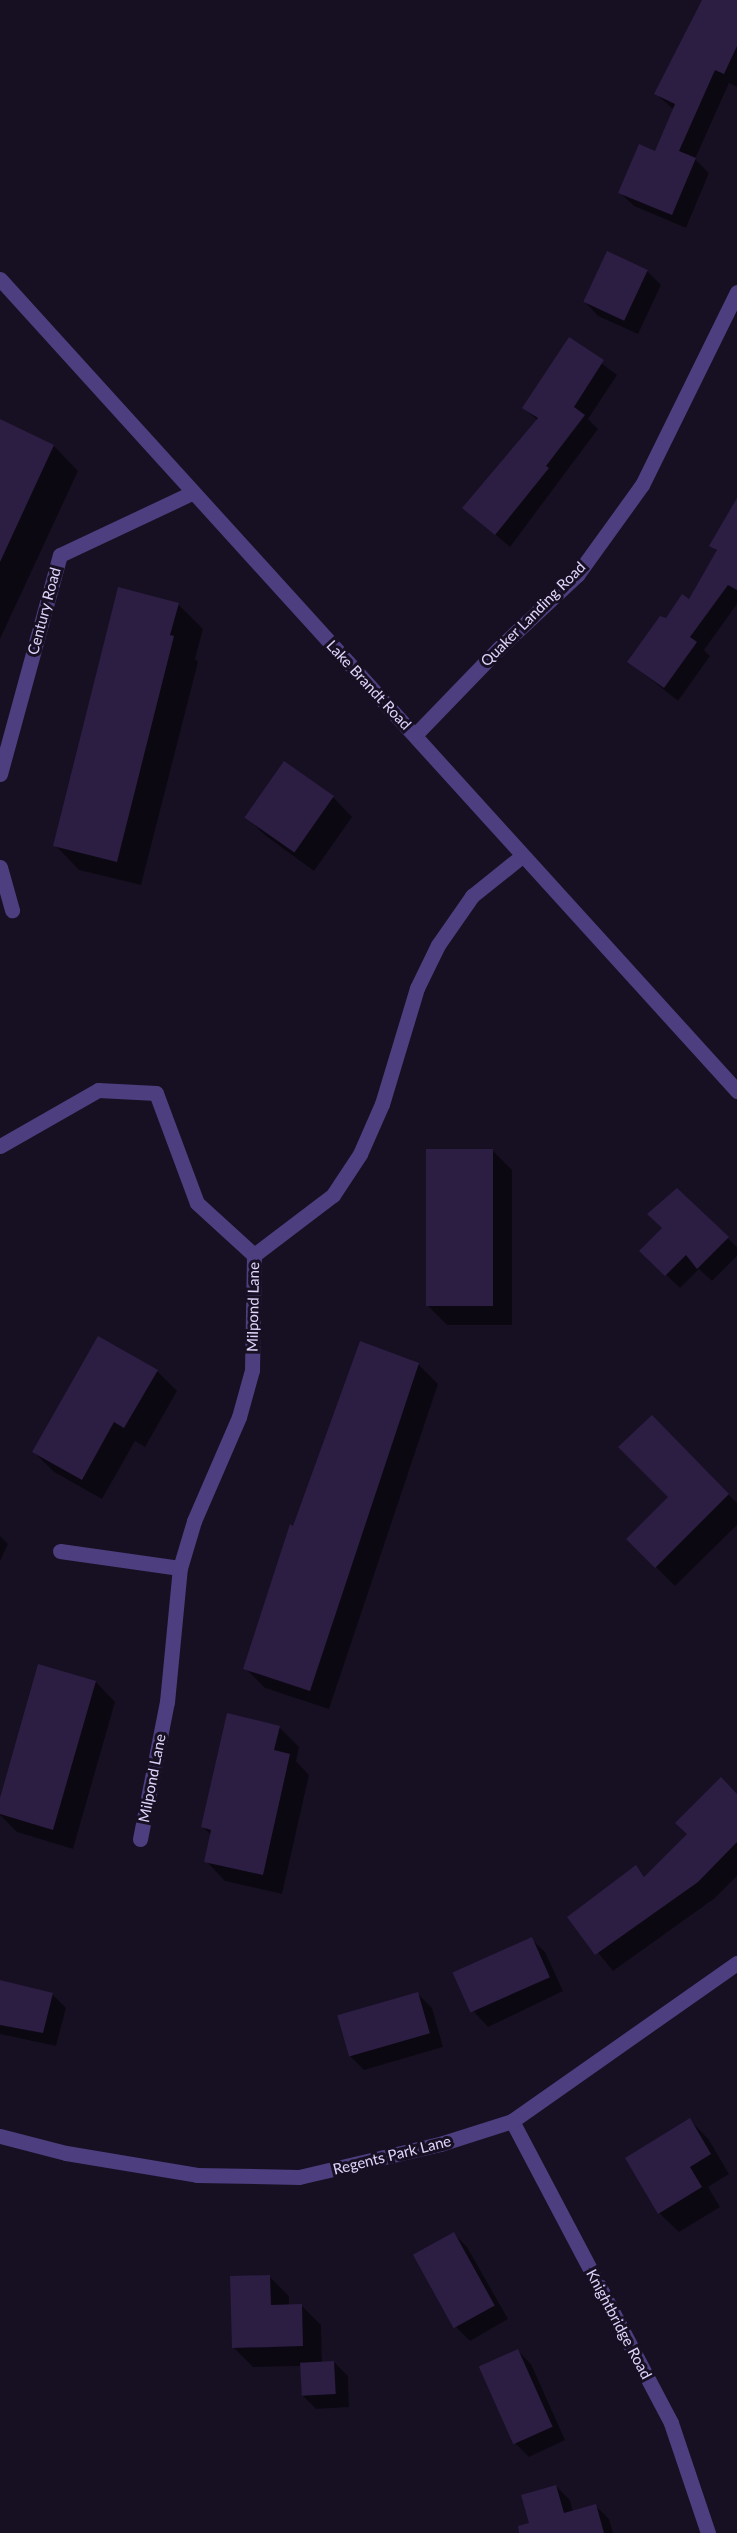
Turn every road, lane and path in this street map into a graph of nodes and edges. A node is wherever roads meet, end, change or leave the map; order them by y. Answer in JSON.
{"nodes":[{"id":1,"x":0,"y":279,"type":"edge"},
{"id":2,"x":737,"y":292,"type":"edge"},
{"id":3,"x":192,"y":493,"type":"junction"},
{"id":4,"x":415,"y":735,"type":"junction"},
{"id":5,"x":0,"y":774,"type":"edge"},
{"id":6,"x":522,"y":856,"type":"junction"},
{"id":7,"x":0,"y":867,"type":"edge"},
{"id":8,"x":12,"y":910,"type":"dead end"},
{"id":9,"x":737,"y":1091,"type":"edge"},
{"id":10,"x":0,"y":1146,"type":"edge"},
{"id":11,"x":254,"y":1255,"type":"junction"},
{"id":12,"x":60,"y":1551,"type":"dead end"},
{"id":13,"x":180,"y":1568,"type":"junction"},
{"id":14,"x":140,"y":1839,"type":"dead end"},
{"id":15,"x":737,"y":1963,"type":"edge"},
{"id":16,"x":512,"y":2121,"type":"junction"},
{"id":17,"x":0,"y":2136,"type":"edge"},
{"id":18,"x":708,"y":2533,"type":"edge"}],
"edges":[{"from":1,"to":3,"type":"street","name":"Lake Brandt Road"},
{"from":2,"to":4,"type":"street","name":"Quaker Landing Road"},
{"from":3,"to":4,"type":"street","name":"Lake Brandt Road"},
{"from":3,"to":5,"type":"street","name":"Century Road"},
{"from":4,"to":6,"type":"street","name":"Lake Brandt Road"},
{"from":6,"to":9,"type":"street","name":"Lake Brandt Road"},
{"from":6,"to":11,"type":"street","name":"Milpond Lane"},
{"from":7,"to":8,"type":"street"},
{"from":10,"to":11,"type":"street"},
{"from":11,"to":13,"type":"street","name":"Milpond Lane"},
{"from":12,"to":13,"type":"street"},
{"from":13,"to":14,"type":"street","name":"Milpond Lane"},
{"from":15,"to":16,"type":"street","name":"Regents Park Lane"},
{"from":16,"to":17,"type":"street","name":"Regents Park Lane"},
{"from":16,"to":18,"type":"street","name":"Knightbridge Road"}]}
